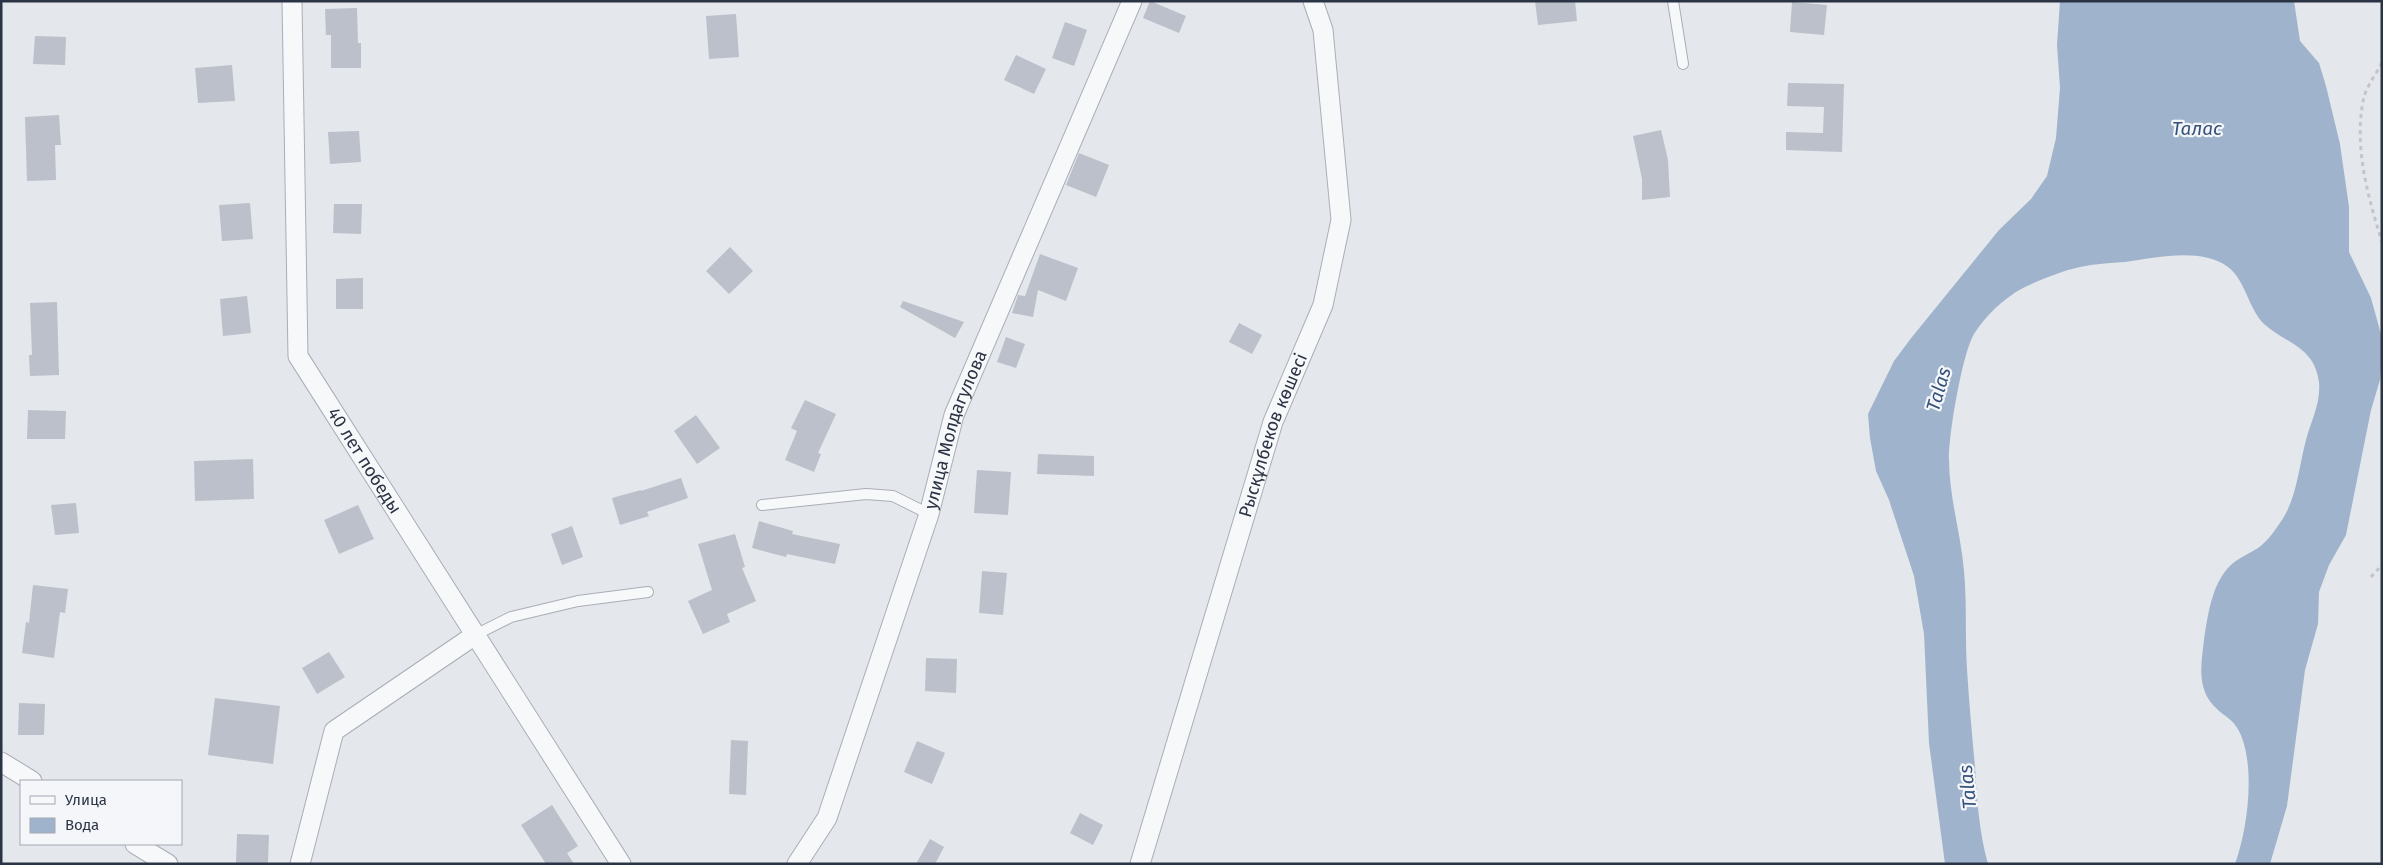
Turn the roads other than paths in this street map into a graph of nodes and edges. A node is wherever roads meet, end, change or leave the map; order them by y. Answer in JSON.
{"nodes":[{"id":1,"x":292,"y":1,"type":"edge"},
{"id":2,"x":1132,"y":1,"type":"edge"},
{"id":3,"x":1313,"y":1,"type":"edge"},
{"id":4,"x":1673,"y":1,"type":"edge"},
{"id":5,"x":1683,"y":64,"type":"dead end"},
{"id":6,"x":762,"y":505,"type":"dead end"},
{"id":7,"x":929,"y":514,"type":"junction"},
{"id":8,"x":648,"y":592,"type":"dead end"},
{"id":9,"x":475,"y":635,"type":"junction"},
{"id":10,"x":1,"y":762,"type":"edge"},
{"id":11,"x":30,"y":780,"type":"edge"},
{"id":12,"x":137,"y":845,"type":"edge"},
{"id":13,"x":168,"y":864,"type":"edge"},
{"id":14,"x":300,"y":864,"type":"edge"},
{"id":15,"x":621,"y":864,"type":"edge"},
{"id":16,"x":797,"y":864,"type":"edge"},
{"id":17,"x":1140,"y":864,"type":"edge"}],
"edges":[{"from":1,"to":9,"type":"street","name":"40 лет победы"},
{"from":2,"to":7,"type":"street","name":"улица Молдагулова"},
{"from":3,"to":17,"type":"street","name":"Рысқұлбеков көшесі"},
{"from":4,"to":5,"type":"lane"},
{"from":6,"to":7,"type":"lane"},
{"from":7,"to":16,"type":"street","name":"улица Молдагулова"},
{"from":8,"to":9,"type":"lane"},
{"from":9,"to":14,"type":"street"},
{"from":9,"to":15,"type":"street","name":"40 лет победы"},
{"from":10,"to":11,"type":"street"},
{"from":12,"to":13,"type":"street"}]}
